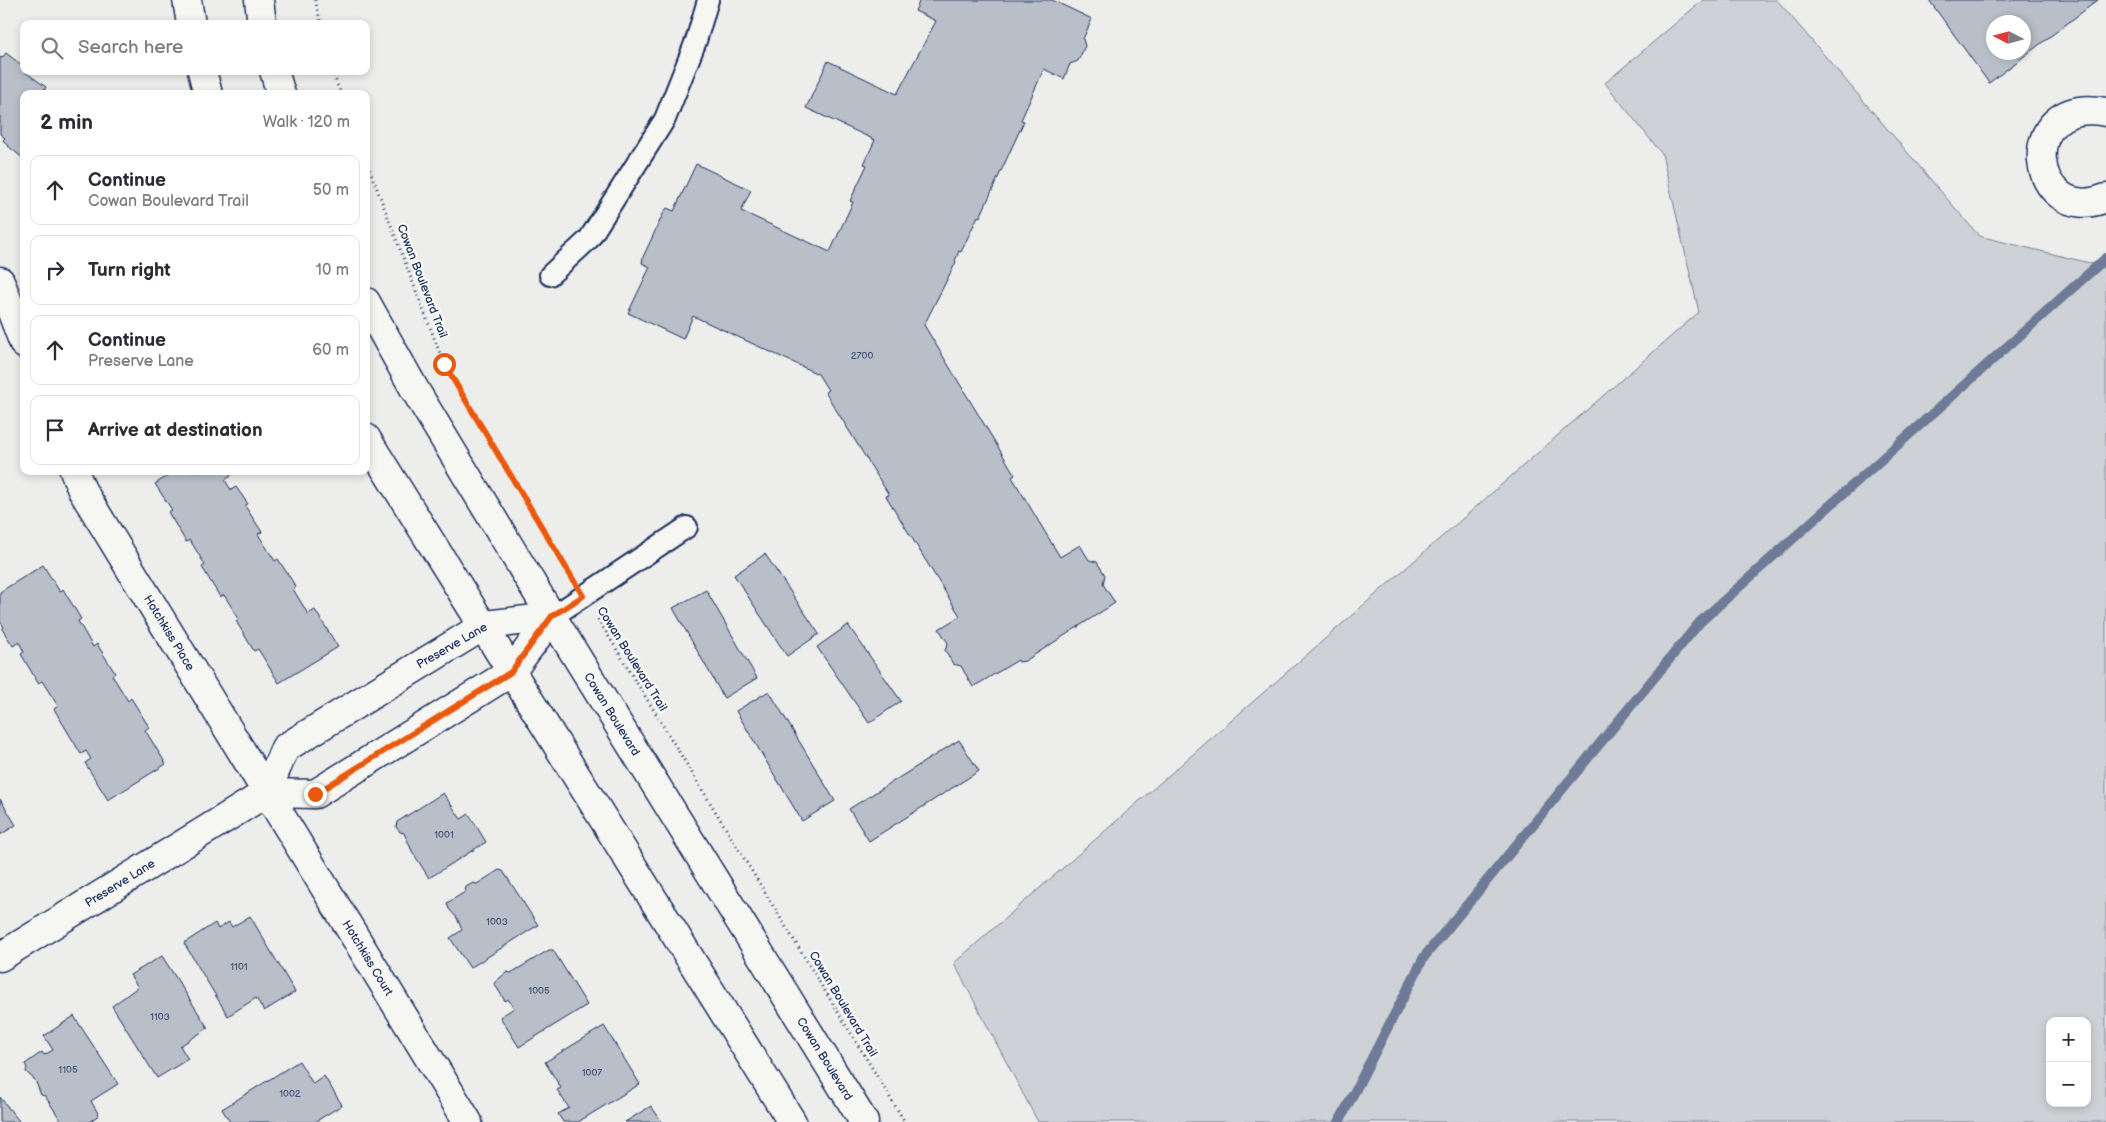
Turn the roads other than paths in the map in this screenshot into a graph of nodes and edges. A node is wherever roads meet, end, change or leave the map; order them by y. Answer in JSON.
{"nodes":[{"id":1,"x":187,"y":0,"type":"edge"},
{"id":2,"x":259,"y":0,"type":"edge"},
{"id":3,"x":708,"y":0,"type":"edge"},
{"id":4,"x":190,"y":20,"type":"edge"},
{"id":5,"x":262,"y":20,"type":"edge"},
{"id":6,"x":203,"y":75,"type":"edge"},
{"id":7,"x":275,"y":75,"type":"edge"},
{"id":8,"x":207,"y":90,"type":"edge"},
{"id":9,"x":280,"y":90,"type":"edge"},
{"id":10,"x":2106,"y":112,"type":"edge"},
{"id":11,"x":2106,"y":198,"type":"edge"},
{"id":12,"x":550,"y":275,"type":"dead end"},
{"id":13,"x":0,"y":282,"type":"edge"},
{"id":14,"x":370,"y":309,"type":"edge"},
{"id":15,"x":20,"y":334,"type":"edge"},
{"id":16,"x":370,"y":444,"type":"edge"},
{"id":17,"x":76,"y":475,"type":"edge"},
{"id":18,"x":687,"y":526,"type":"dead end"},
{"id":19,"x":552,"y":616,"type":"junction"},
{"id":20,"x":484,"y":625,"type":"junction"},
{"id":21,"x":511,"y":672,"type":"junction"},
{"id":22,"x":266,"y":794,"type":"junction"},
{"id":23,"x":0,"y":957,"type":"edge"},
{"id":24,"x":468,"y":1122,"type":"edge"},
{"id":25,"x":792,"y":1122,"type":"edge"},
{"id":26,"x":864,"y":1122,"type":"edge"}],
"edges":[{"from":1,"to":4,"type":"street"},
{"from":2,"to":5,"type":"street"},
{"from":3,"to":12,"type":"lane"},
{"from":6,"to":8,"type":"street"},
{"from":7,"to":9,"type":"street"},
{"from":10,"to":11,"type":"street"},
{"from":13,"to":15,"type":"street"},
{"from":14,"to":19,"type":"street","name":"Cowan Boulevard"},
{"from":16,"to":20,"type":"street"},
{"from":17,"to":22,"type":"street","name":"Hotchkiss Place"},
{"from":18,"to":19,"type":"lane"},
{"from":19,"to":20,"type":"street","name":"Preserve Lane"},
{"from":19,"to":21,"type":"street"},
{"from":19,"to":26,"type":"street","name":"Cowan Boulevard"},
{"from":20,"to":21,"type":"street"},
{"from":20,"to":22,"type":"street","name":"Preserve Lane"},
{"from":21,"to":22,"type":"street"},
{"from":21,"to":25,"type":"street"},
{"from":22,"to":23,"type":"street","name":"Preserve Lane"},
{"from":22,"to":24,"type":"street","name":"Hotchkiss Court"}]}
